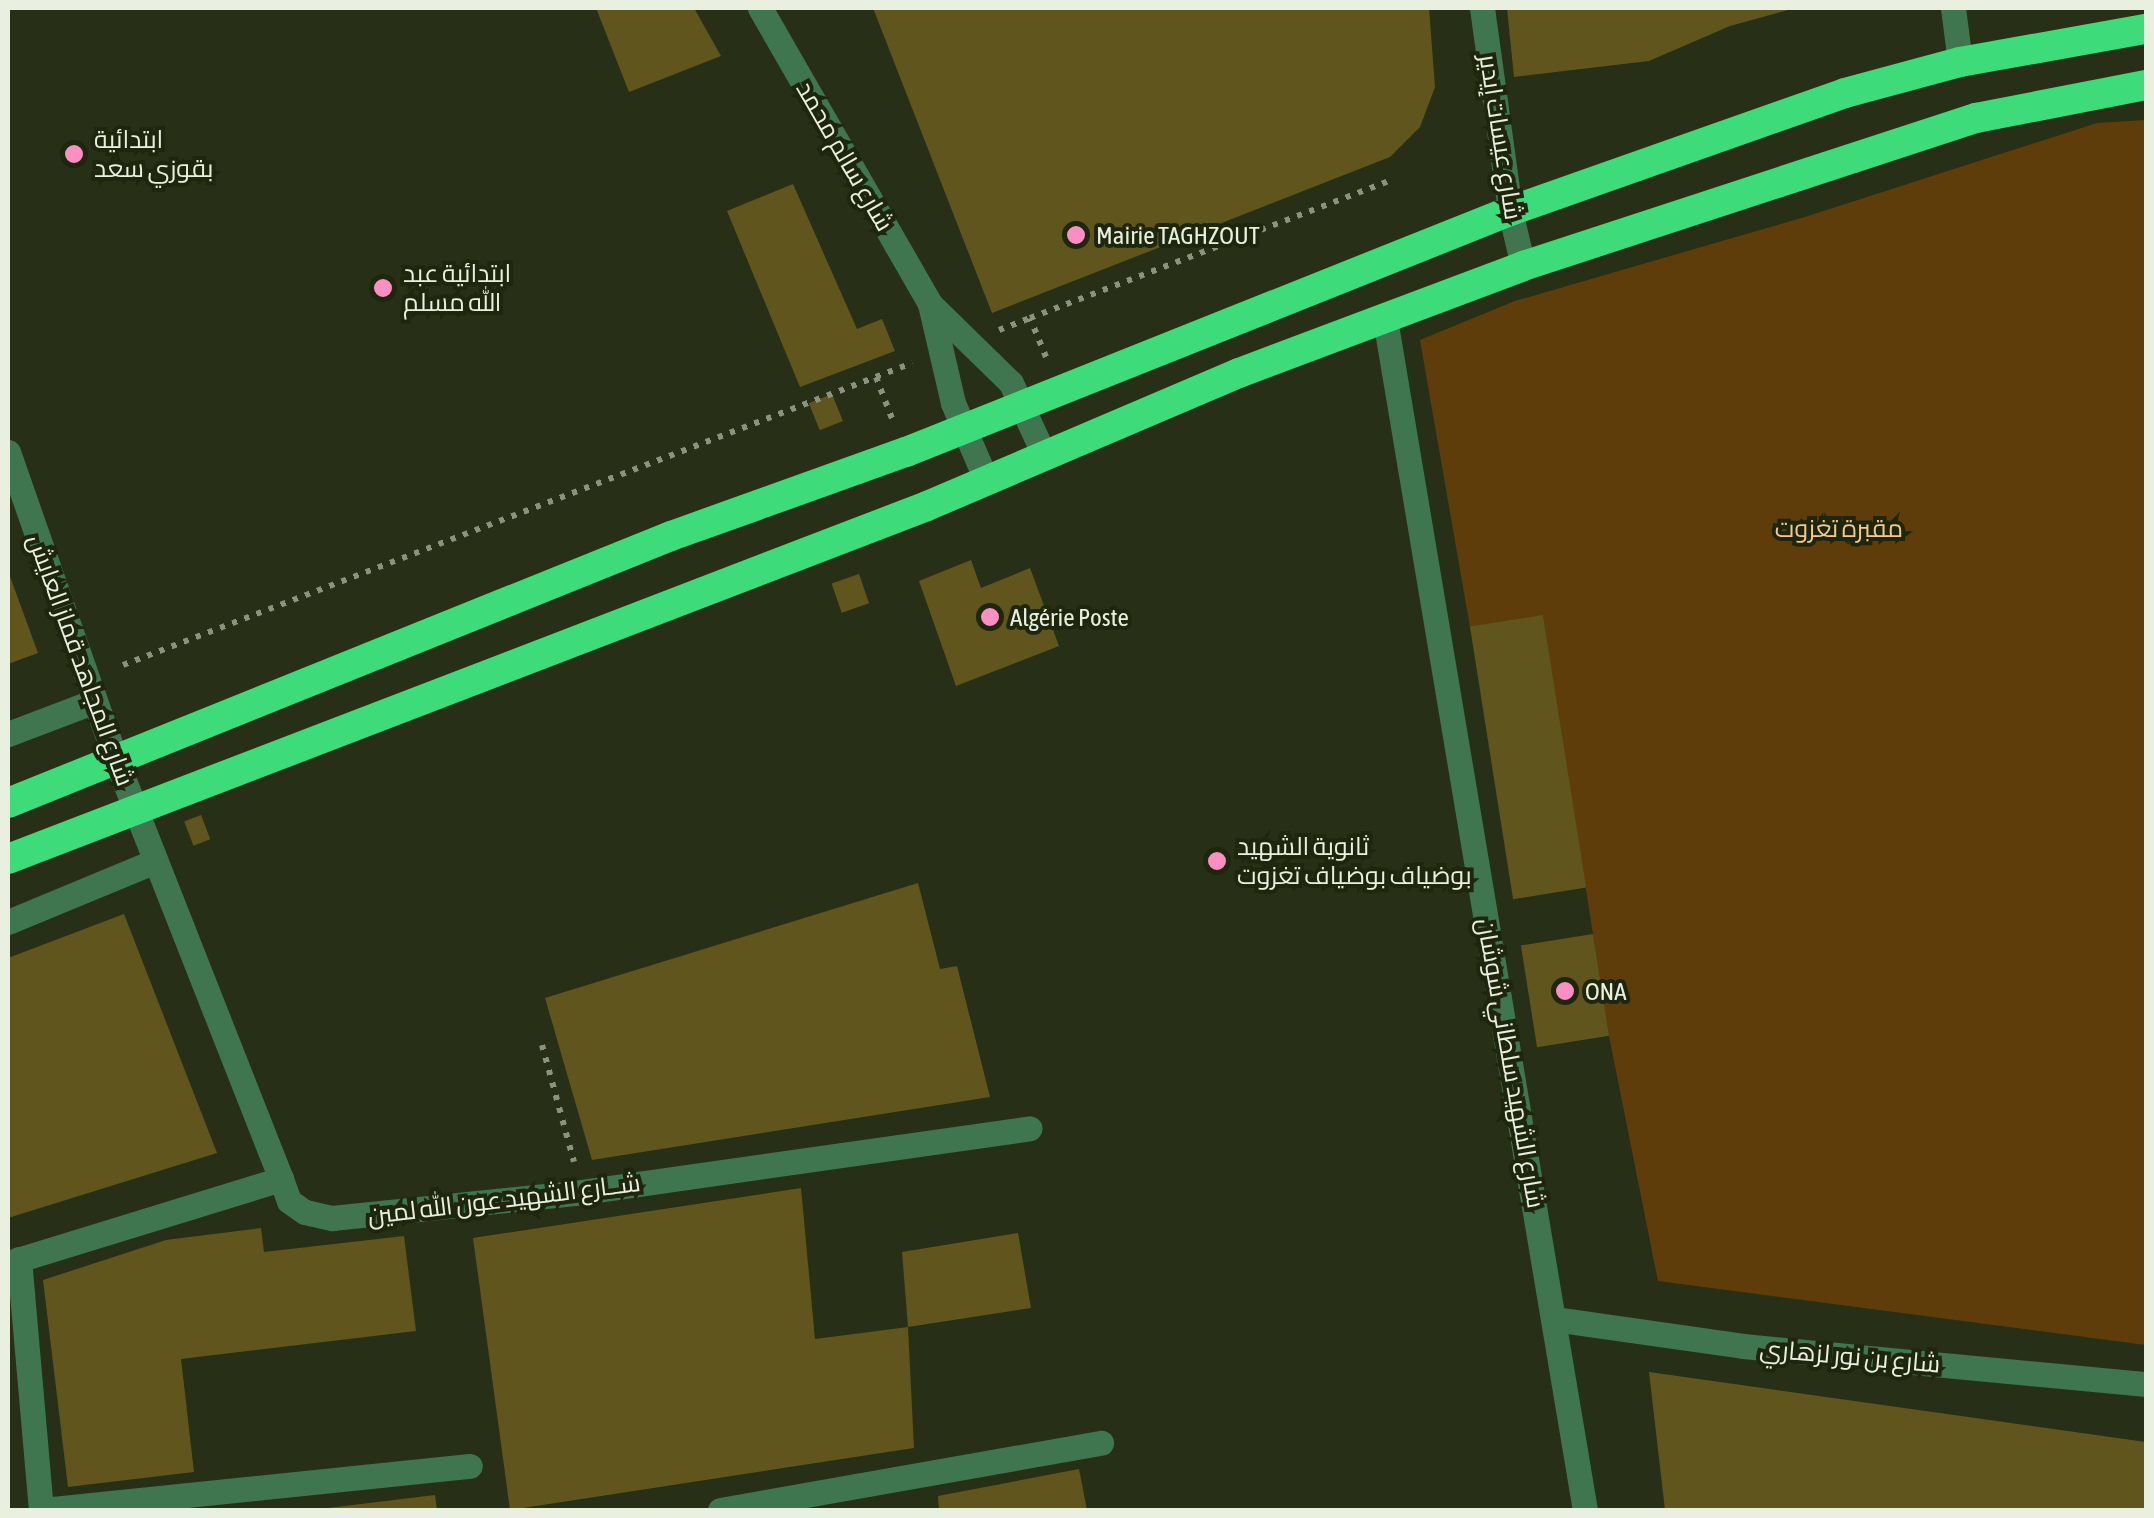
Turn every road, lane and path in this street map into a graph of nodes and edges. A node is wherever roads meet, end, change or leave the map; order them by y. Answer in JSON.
{"nodes":[{"id":1,"x":760,"y":8,"type":"edge"},
{"id":2,"x":1482,"y":8,"type":"edge"},
{"id":3,"x":1953,"y":8,"type":"edge"},
{"id":4,"x":2146,"y":29,"type":"edge"},
{"id":5,"x":1960,"y":62,"type":"junction"},
{"id":6,"x":2146,"y":85,"type":"edge"},
{"id":7,"x":1392,"y":180,"type":"dead end"},
{"id":8,"x":1510,"y":211,"type":"junction"},
{"id":9,"x":1524,"y":266,"type":"junction"},
{"id":10,"x":930,"y":304,"type":"junction"},
{"id":11,"x":1030,"y":318,"type":"junction"},
{"id":12,"x":1385,"y":320,"type":"junction"},
{"id":13,"x":968,"y":342,"type":"junction"},
{"id":14,"x":941,"y":352,"type":"junction"},
{"id":15,"x":876,"y":377,"type":"junction"},
{"id":16,"x":1060,"y":392,"type":"junction"},
{"id":17,"x":1024,"y":406,"type":"junction"},
{"id":18,"x":964,"y":429,"type":"junction"},
{"id":19,"x":8,"y":452,"type":"edge"},
{"id":20,"x":906,"y":452,"type":"junction"},
{"id":21,"x":1045,"y":458,"type":"junction"},
{"id":22,"x":987,"y":482,"type":"junction"},
{"id":23,"x":123,"y":664,"type":"dead end"},
{"id":24,"x":95,"y":700,"type":"junction"},
{"id":25,"x":8,"y":734,"type":"edge"},
{"id":26,"x":116,"y":760,"type":"junction"},
{"id":27,"x":8,"y":803,"type":"edge"},
{"id":28,"x":136,"y":810,"type":"junction"},
{"id":29,"x":8,"y":859,"type":"edge"},
{"id":30,"x":155,"y":860,"type":"junction"},
{"id":31,"x":8,"y":922,"type":"edge"},
{"id":32,"x":542,"y":1045,"type":"dead end"},
{"id":33,"x":1029,"y":1128,"type":"dead end"},
{"id":34,"x":281,"y":1179,"type":"junction"},
{"id":35,"x":582,"y":1192,"type":"junction"},
{"id":36,"x":13,"y":1261,"type":"edge"},
{"id":37,"x":1554,"y":1319,"type":"junction"},
{"id":38,"x":2146,"y":1384,"type":"edge"},
{"id":39,"x":1101,"y":1444,"type":"dead end"},
{"id":40,"x":470,"y":1466,"type":"dead end"},
{"id":41,"x":42,"y":1510,"type":"edge"},
{"id":42,"x":720,"y":1510,"type":"edge"},
{"id":43,"x":1585,"y":1510,"type":"edge"}],
"edges":[{"from":1,"to":10,"type":"street","name":"شارع سالم محمد"},
{"from":2,"to":8,"type":"street","name":"شارع عيسات إيدير"},
{"from":3,"to":5,"type":"street"},
{"from":4,"to":5,"type":"highway"},
{"from":5,"to":8,"type":"highway"},
{"from":6,"to":9,"type":"highway"},
{"from":7,"to":11,"type":"path"},
{"from":8,"to":9,"type":"street","name":"شارع عيسات إيدير"},
{"from":8,"to":16,"type":"highway"},
{"from":9,"to":12,"type":"highway"},
{"from":10,"to":13,"type":"street","name":"شارع سالم محمد"},
{"from":10,"to":14,"type":"street","name":"شارع سالم محمد"},
{"from":11,"to":13,"type":"path"},
{"from":11,"to":16,"type":"path"},
{"from":12,"to":21,"type":"highway"},
{"from":12,"to":37,"type":"street","name":"شارع الشهيد سلطاني شوشان"},
{"from":13,"to":17,"type":"street","name":"شارع سالم محمد"},
{"from":14,"to":15,"type":"path"},
{"from":14,"to":18,"type":"street","name":"شارع سالم محمد"},
{"from":15,"to":20,"type":"path"},
{"from":15,"to":23,"type":"path"},
{"from":16,"to":17,"type":"highway"},
{"from":17,"to":18,"type":"highway"},
{"from":17,"to":21,"type":"street","name":"شارع سالم محمد"},
{"from":18,"to":20,"type":"highway"},
{"from":18,"to":22,"type":"street","name":"شارع سالم محمد"},
{"from":19,"to":24,"type":"street","name":"شارع المجاهد قماز العايش"},
{"from":20,"to":26,"type":"highway"},
{"from":21,"to":22,"type":"highway"},
{"from":22,"to":28,"type":"highway"},
{"from":24,"to":25,"type":"street"},
{"from":24,"to":26,"type":"street","name":"شارع المجاهد قماز العايش"},
{"from":26,"to":27,"type":"highway"},
{"from":26,"to":28,"type":"street","name":"شارع المجاهد قماز العايش"},
{"from":28,"to":29,"type":"highway"},
{"from":28,"to":30,"type":"street","name":"شارع المجاهد قماز العايش"},
{"from":30,"to":31,"type":"street"},
{"from":30,"to":34,"type":"street","name":"شارع المجاهد قماز العايش"},
{"from":32,"to":35,"type":"path"},
{"from":33,"to":35,"type":"street","name":"شــارع الشهيد عون الله لمين"},
{"from":34,"to":35,"type":"street","name":"شــارع الشهيد عون الله لمين"},
{"from":34,"to":36,"type":"street"},
{"from":36,"to":41,"type":"street"},
{"from":37,"to":38,"type":"street","name":"شارع بن نور لزهاري"},
{"from":37,"to":43,"type":"street","name":"شارع الشهيد سلطاني شوشان"},
{"from":39,"to":42,"type":"street"},
{"from":40,"to":41,"type":"street"}]}
